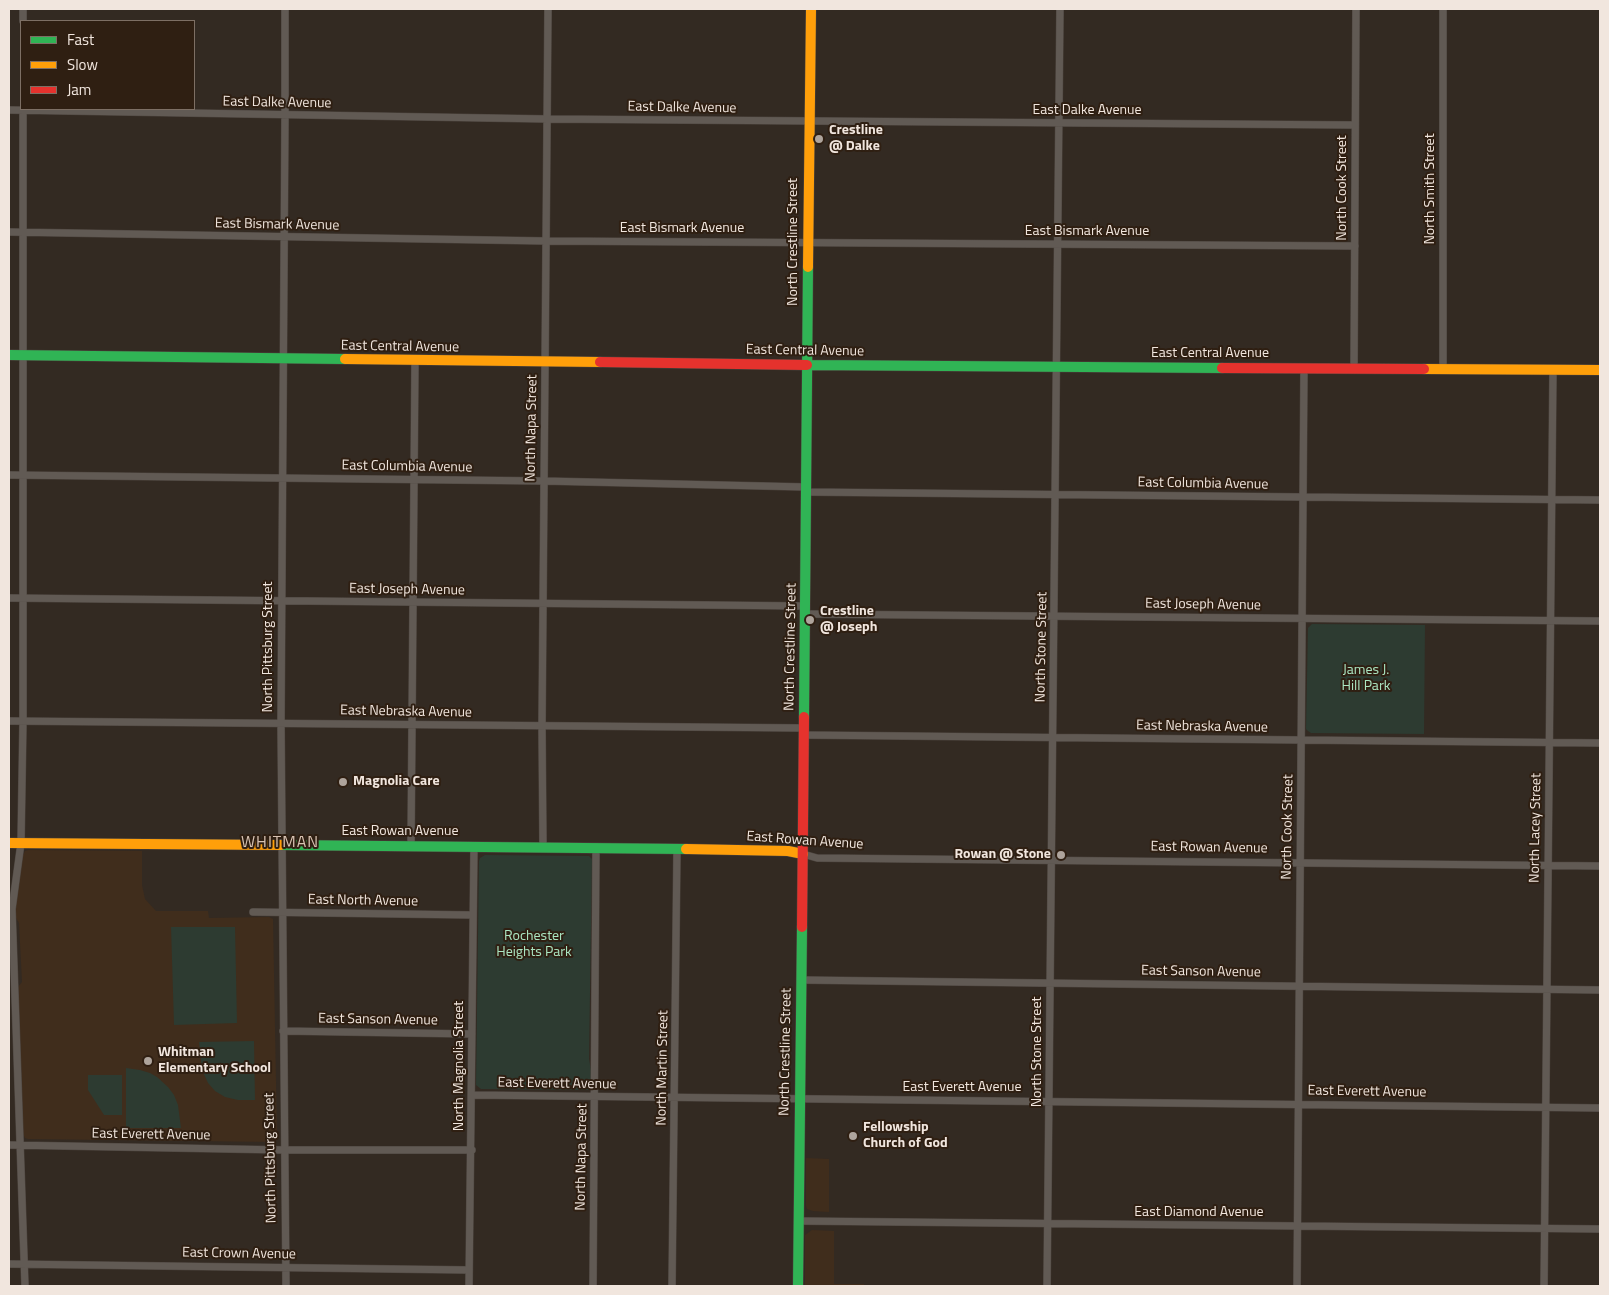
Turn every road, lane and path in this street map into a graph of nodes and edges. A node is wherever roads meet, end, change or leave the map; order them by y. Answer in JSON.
{"nodes":[{"id":1,"x":285,"y":9,"type":"edge"},
{"id":2,"x":548,"y":9,"type":"edge"},
{"id":3,"x":810,"y":9,"type":"edge"},
{"id":4,"x":1060,"y":9,"type":"edge"},
{"id":5,"x":1356,"y":9,"type":"edge"},
{"id":6,"x":1443,"y":9,"type":"edge"},
{"id":7,"x":9,"y":110,"type":"edge"},
{"id":8,"x":23,"y":110,"type":"edge"},
{"id":9,"x":286,"y":116,"type":"junction"},
{"id":10,"x":548,"y":120,"type":"junction"},
{"id":11,"x":809,"y":122,"type":"junction"},
{"id":12,"x":1059,"y":123,"type":"junction"},
{"id":13,"x":1355,"y":125,"type":"junction"},
{"id":14,"x":9,"y":232,"type":"edge"},
{"id":15,"x":23,"y":232,"type":"junction"},
{"id":16,"x":285,"y":238,"type":"junction"},
{"id":17,"x":546,"y":241,"type":"junction"},
{"id":18,"x":808,"y":243,"type":"junction"},
{"id":19,"x":1058,"y":244,"type":"junction"},
{"id":20,"x":1355,"y":246,"type":"junction"},
{"id":21,"x":9,"y":355,"type":"edge"},
{"id":22,"x":22,"y":356,"type":"junction"},
{"id":23,"x":284,"y":359,"type":"junction"},
{"id":24,"x":415,"y":361,"type":"junction"},
{"id":25,"x":545,"y":362,"type":"junction"},
{"id":26,"x":807,"y":365,"type":"junction"},
{"id":27,"x":1057,"y":366,"type":"junction"},
{"id":28,"x":1304,"y":368,"type":"junction"},
{"id":29,"x":1354,"y":368,"type":"junction"},
{"id":30,"x":1443,"y":369,"type":"junction"},
{"id":31,"x":1552,"y":370,"type":"junction"},
{"id":32,"x":1600,"y":370,"type":"edge"},
{"id":33,"x":9,"y":475,"type":"edge"},
{"id":34,"x":22,"y":475,"type":"junction"},
{"id":35,"x":282,"y":478,"type":"junction"},
{"id":36,"x":413,"y":480,"type":"junction"},
{"id":37,"x":544,"y":481,"type":"junction"},
{"id":38,"x":806,"y":490,"type":"junction"},
{"id":39,"x":1056,"y":495,"type":"junction"},
{"id":40,"x":1304,"y":497,"type":"junction"},
{"id":41,"x":1551,"y":500,"type":"junction"},
{"id":42,"x":1600,"y":500,"type":"edge"},
{"id":43,"x":9,"y":598,"type":"edge"},
{"id":44,"x":22,"y":598,"type":"junction"},
{"id":45,"x":282,"y":601,"type":"junction"},
{"id":46,"x":412,"y":602,"type":"junction"},
{"id":47,"x":543,"y":604,"type":"junction"},
{"id":48,"x":805,"y":610,"type":"junction"},
{"id":49,"x":1055,"y":616,"type":"junction"},
{"id":50,"x":1303,"y":619,"type":"junction"},
{"id":51,"x":1550,"y":621,"type":"junction"},
{"id":52,"x":1600,"y":621,"type":"edge"},
{"id":53,"x":9,"y":721,"type":"edge"},
{"id":54,"x":22,"y":721,"type":"junction"},
{"id":55,"x":282,"y":723,"type":"junction"},
{"id":56,"x":411,"y":724,"type":"junction"},
{"id":57,"x":542,"y":726,"type":"junction"},
{"id":58,"x":804,"y":732,"type":"junction"},
{"id":59,"x":1053,"y":738,"type":"junction"},
{"id":60,"x":1301,"y":741,"type":"junction"},
{"id":61,"x":1549,"y":743,"type":"junction"},
{"id":62,"x":1600,"y":743,"type":"edge"},
{"id":63,"x":9,"y":843,"type":"edge"},
{"id":64,"x":21,"y":843,"type":"junction"},
{"id":65,"x":282,"y":845,"type":"junction"},
{"id":66,"x":411,"y":846,"type":"junction"},
{"id":67,"x":474,"y":846,"type":"junction"},
{"id":68,"x":543,"y":847,"type":"junction"},
{"id":69,"x":596,"y":847,"type":"junction"},
{"id":70,"x":677,"y":849,"type":"junction"},
{"id":71,"x":803,"y":854,"type":"junction"},
{"id":72,"x":1052,"y":861,"type":"junction"},
{"id":73,"x":1300,"y":863,"type":"junction"},
{"id":74,"x":1548,"y":866,"type":"junction"},
{"id":75,"x":1600,"y":866,"type":"edge"},
{"id":76,"x":10,"y":908,"type":"edge"},
{"id":77,"x":253,"y":912,"type":"dead end"},
{"id":78,"x":282,"y":912,"type":"junction"},
{"id":79,"x":473,"y":915,"type":"junction"},
{"id":80,"x":801,"y":980,"type":"junction"},
{"id":81,"x":1051,"y":982,"type":"junction"},
{"id":82,"x":1300,"y":986,"type":"junction"},
{"id":83,"x":1547,"y":990,"type":"junction"},
{"id":84,"x":1600,"y":990,"type":"edge"},
{"id":85,"x":12,"y":1028,"type":"edge"},
{"id":86,"x":283,"y":1031,"type":"junction"},
{"id":87,"x":472,"y":1034,"type":"junction"},
{"id":88,"x":473,"y":1095,"type":"junction"},
{"id":89,"x":595,"y":1097,"type":"junction"},
{"id":90,"x":675,"y":1098,"type":"junction"},
{"id":91,"x":799,"y":1100,"type":"junction"},
{"id":92,"x":1050,"y":1101,"type":"junction"},
{"id":93,"x":1298,"y":1104,"type":"junction"},
{"id":94,"x":1546,"y":1107,"type":"junction"},
{"id":95,"x":1600,"y":1108,"type":"edge"},
{"id":96,"x":9,"y":1145,"type":"edge"},
{"id":97,"x":21,"y":1145,"type":"junction"},
{"id":98,"x":284,"y":1150,"type":"junction"},
{"id":99,"x":472,"y":1150,"type":"junction"},
{"id":100,"x":798,"y":1221,"type":"junction"},
{"id":101,"x":1048,"y":1224,"type":"junction"},
{"id":102,"x":1298,"y":1226,"type":"junction"},
{"id":103,"x":1544,"y":1229,"type":"junction"},
{"id":104,"x":1600,"y":1229,"type":"edge"},
{"id":105,"x":9,"y":1264,"type":"edge"},
{"id":106,"x":24,"y":1264,"type":"junction"},
{"id":107,"x":285,"y":1266,"type":"junction"},
{"id":108,"x":469,"y":1270,"type":"junction"},
{"id":109,"x":25,"y":1286,"type":"edge"},
{"id":110,"x":286,"y":1286,"type":"edge"},
{"id":111,"x":469,"y":1286,"type":"edge"},
{"id":112,"x":593,"y":1286,"type":"edge"},
{"id":113,"x":672,"y":1286,"type":"edge"},
{"id":114,"x":798,"y":1286,"type":"edge"},
{"id":115,"x":1048,"y":1286,"type":"edge"},
{"id":116,"x":1297,"y":1286,"type":"edge"},
{"id":117,"x":1544,"y":1286,"type":"edge"}],
"edges":[{"from":1,"to":9,"type":"street","name":"North Pittsburg Street"},
{"from":2,"to":10,"type":"street","name":"North Napa Street"},
{"from":3,"to":11,"type":"street","name":"North Crestline Street"},
{"from":4,"to":12,"type":"street","name":"North Stone Street"},
{"from":5,"to":13,"type":"street","name":"North Cook Street"},
{"from":6,"to":30,"type":"street","name":"North Smith Street"},
{"from":7,"to":8,"type":"street","name":"East Dalke Avenue"},
{"from":8,"to":9,"type":"street","name":"East Dalke Avenue"},
{"from":8,"to":15,"type":"street"},
{"from":9,"to":10,"type":"street","name":"East Dalke Avenue"},
{"from":9,"to":16,"type":"street","name":"North Pittsburg Street"},
{"from":10,"to":11,"type":"street","name":"East Dalke Avenue"},
{"from":10,"to":17,"type":"street","name":"North Napa Street"},
{"from":11,"to":12,"type":"street","name":"East Dalke Avenue"},
{"from":11,"to":18,"type":"street","name":"North Crestline Street"},
{"from":12,"to":13,"type":"street","name":"East Dalke Avenue"},
{"from":12,"to":19,"type":"street","name":"North Stone Street"},
{"from":13,"to":20,"type":"street","name":"North Cook Street"},
{"from":14,"to":15,"type":"street","name":"East Bismark Avenue"},
{"from":15,"to":16,"type":"street","name":"East Bismark Avenue"},
{"from":15,"to":22,"type":"street"},
{"from":16,"to":17,"type":"street","name":"East Bismark Avenue"},
{"from":16,"to":23,"type":"street","name":"North Pittsburg Street"},
{"from":17,"to":18,"type":"street","name":"East Bismark Avenue"},
{"from":17,"to":25,"type":"street","name":"North Napa Street"},
{"from":18,"to":19,"type":"street","name":"East Bismark Avenue"},
{"from":18,"to":26,"type":"street","name":"North Crestline Street"},
{"from":19,"to":20,"type":"street","name":"East Bismark Avenue"},
{"from":19,"to":27,"type":"street","name":"North Stone Street"},
{"from":20,"to":29,"type":"street","name":"North Cook Street"},
{"from":21,"to":22,"type":"street","name":"East Central Avenue"},
{"from":22,"to":23,"type":"street","name":"East Central Avenue"},
{"from":22,"to":34,"type":"street"},
{"from":23,"to":24,"type":"street","name":"East Central Avenue"},
{"from":23,"to":35,"type":"street","name":"North Pittsburg Street"},
{"from":24,"to":25,"type":"street","name":"East Central Avenue"},
{"from":24,"to":36,"type":"street"},
{"from":25,"to":26,"type":"street","name":"East Central Avenue"},
{"from":25,"to":37,"type":"street","name":"North Napa Street"},
{"from":26,"to":27,"type":"street","name":"East Central Avenue"},
{"from":26,"to":38,"type":"street","name":"North Crestline Street"},
{"from":27,"to":28,"type":"street","name":"East Central Avenue"},
{"from":27,"to":39,"type":"street","name":"North Stone Street"},
{"from":28,"to":29,"type":"street","name":"East Central Avenue"},
{"from":28,"to":40,"type":"street","name":"North Cook Street"},
{"from":29,"to":30,"type":"street","name":"East Central Avenue"},
{"from":30,"to":31,"type":"street","name":"East Central Avenue"},
{"from":31,"to":32,"type":"street","name":"East Central Avenue"},
{"from":31,"to":41,"type":"street","name":"North Lacey Street"},
{"from":33,"to":34,"type":"street","name":"East Columbia Avenue"},
{"from":34,"to":35,"type":"street","name":"East Columbia Avenue"},
{"from":34,"to":44,"type":"street"},
{"from":35,"to":36,"type":"street","name":"East Columbia Avenue"},
{"from":35,"to":45,"type":"street","name":"North Pittsburg Street"},
{"from":36,"to":37,"type":"street","name":"East Columbia Avenue"},
{"from":36,"to":46,"type":"street"},
{"from":37,"to":38,"type":"street","name":"East Columbia Avenue"},
{"from":37,"to":47,"type":"street","name":"North Napa Street"},
{"from":38,"to":39,"type":"street","name":"East Columbia Avenue"},
{"from":38,"to":48,"type":"street","name":"North Crestline Street"},
{"from":39,"to":40,"type":"street","name":"East Columbia Avenue"},
{"from":39,"to":49,"type":"street","name":"North Stone Street"},
{"from":40,"to":41,"type":"street","name":"East Columbia Avenue"},
{"from":40,"to":50,"type":"street","name":"North Cook Street"},
{"from":41,"to":42,"type":"street","name":"East Columbia Avenue"},
{"from":41,"to":51,"type":"street","name":"North Lacey Street"},
{"from":43,"to":44,"type":"street","name":"East Joseph Avenue"},
{"from":44,"to":45,"type":"street","name":"East Joseph Avenue"},
{"from":44,"to":54,"type":"street"},
{"from":45,"to":46,"type":"street","name":"East Joseph Avenue"},
{"from":45,"to":55,"type":"street","name":"North Pittsburg Street"},
{"from":46,"to":47,"type":"street","name":"East Joseph Avenue"},
{"from":46,"to":56,"type":"street"},
{"from":47,"to":48,"type":"street","name":"East Joseph Avenue"},
{"from":47,"to":57,"type":"street","name":"North Napa Street"},
{"from":48,"to":49,"type":"street","name":"East Joseph Avenue"},
{"from":48,"to":58,"type":"street","name":"North Crestline Street"},
{"from":49,"to":50,"type":"street","name":"East Joseph Avenue"},
{"from":49,"to":59,"type":"street","name":"North Stone Street"},
{"from":50,"to":51,"type":"street","name":"East Joseph Avenue"},
{"from":50,"to":60,"type":"street","name":"North Cook Street"},
{"from":51,"to":52,"type":"street","name":"East Joseph Avenue"},
{"from":51,"to":61,"type":"street","name":"North Lacey Street"},
{"from":53,"to":54,"type":"street","name":"East Nebraska Avenue"},
{"from":54,"to":55,"type":"street","name":"East Nebraska Avenue"},
{"from":54,"to":64,"type":"street"},
{"from":55,"to":56,"type":"street","name":"East Nebraska Avenue"},
{"from":55,"to":65,"type":"street","name":"North Pittsburg Street"},
{"from":56,"to":57,"type":"street","name":"East Nebraska Avenue"},
{"from":56,"to":66,"type":"street"},
{"from":57,"to":58,"type":"street","name":"East Nebraska Avenue"},
{"from":57,"to":68,"type":"street","name":"North Napa Street"},
{"from":58,"to":59,"type":"street","name":"East Nebraska Avenue"},
{"from":58,"to":71,"type":"street","name":"North Crestline Street"},
{"from":59,"to":60,"type":"street","name":"East Nebraska Avenue"},
{"from":59,"to":72,"type":"street","name":"North Stone Street"},
{"from":60,"to":61,"type":"street","name":"East Nebraska Avenue"},
{"from":60,"to":73,"type":"street","name":"North Cook Street"},
{"from":61,"to":62,"type":"street","name":"East Nebraska Avenue"},
{"from":61,"to":74,"type":"street","name":"North Lacey Street"},
{"from":63,"to":64,"type":"street","name":"East Rowan Avenue"},
{"from":64,"to":65,"type":"street","name":"East Rowan Avenue"},
{"from":64,"to":76,"type":"street"},
{"from":65,"to":66,"type":"street","name":"East Rowan Avenue"},
{"from":65,"to":78,"type":"street","name":"North Pittsburg Street"},
{"from":66,"to":67,"type":"street","name":"East Rowan Avenue"},
{"from":67,"to":68,"type":"street","name":"East Rowan Avenue"},
{"from":67,"to":79,"type":"street","name":"North Magnolia Street"},
{"from":68,"to":69,"type":"street","name":"East Rowan Avenue"},
{"from":69,"to":70,"type":"street","name":"East Rowan Avenue"},
{"from":69,"to":89,"type":"street","name":"North Napa Street"},
{"from":70,"to":71,"type":"street","name":"East Rowan Avenue"},
{"from":70,"to":90,"type":"street","name":"North Martin Street"},
{"from":71,"to":72,"type":"street","name":"East Rowan Avenue"},
{"from":71,"to":80,"type":"street","name":"North Crestline Street"},
{"from":72,"to":73,"type":"street","name":"East Rowan Avenue"},
{"from":72,"to":81,"type":"street","name":"North Stone Street"},
{"from":73,"to":74,"type":"street","name":"East Rowan Avenue"},
{"from":73,"to":82,"type":"street","name":"North Cook Street"},
{"from":74,"to":75,"type":"street","name":"East Rowan Avenue"},
{"from":74,"to":83,"type":"street","name":"North Lacey Street"},
{"from":76,"to":85,"type":"street"},
{"from":77,"to":78,"type":"street","name":"East North Avenue"},
{"from":78,"to":79,"type":"street","name":"East North Avenue"},
{"from":78,"to":86,"type":"street","name":"North Pittsburg Street"},
{"from":79,"to":87,"type":"street","name":"North Magnolia Street"},
{"from":80,"to":81,"type":"street","name":"East Sanson Avenue"},
{"from":80,"to":91,"type":"street","name":"North Crestline Street"},
{"from":81,"to":82,"type":"street","name":"East Sanson Avenue"},
{"from":81,"to":92,"type":"street","name":"North Stone Street"},
{"from":82,"to":83,"type":"street","name":"East Sanson Avenue"},
{"from":82,"to":93,"type":"street","name":"North Cook Street"},
{"from":83,"to":84,"type":"street","name":"East Sanson Avenue"},
{"from":83,"to":94,"type":"street","name":"North Lacey Street"},
{"from":85,"to":97,"type":"street"},
{"from":86,"to":87,"type":"street","name":"East Sanson Avenue"},
{"from":86,"to":98,"type":"street","name":"North Pittsburg Street"},
{"from":87,"to":88,"type":"street","name":"North Magnolia Street"},
{"from":88,"to":89,"type":"street","name":"East Everett Avenue"},
{"from":88,"to":99,"type":"street","name":"North Magnolia Street"},
{"from":89,"to":90,"type":"street","name":"East Everett Avenue"},
{"from":89,"to":112,"type":"street","name":"North Napa Street"},
{"from":90,"to":91,"type":"street","name":"East Everett Avenue"},
{"from":90,"to":113,"type":"street","name":"North Martin Street"},
{"from":91,"to":92,"type":"street","name":"East Everett Avenue"},
{"from":91,"to":100,"type":"street","name":"North Crestline Street"},
{"from":92,"to":93,"type":"street","name":"East Everett Avenue"},
{"from":92,"to":101,"type":"street","name":"North Stone Street"},
{"from":93,"to":94,"type":"street","name":"East Everett Avenue"},
{"from":93,"to":102,"type":"street","name":"North Cook Street"},
{"from":94,"to":95,"type":"street","name":"East Everett Avenue"},
{"from":94,"to":103,"type":"street","name":"North Lacey Street"},
{"from":96,"to":97,"type":"street","name":"East Everett Avenue"},
{"from":97,"to":98,"type":"street","name":"East Everett Avenue"},
{"from":97,"to":106,"type":"street"},
{"from":98,"to":99,"type":"street","name":"East Everett Avenue"},
{"from":98,"to":107,"type":"street","name":"North Pittsburg Street"},
{"from":99,"to":108,"type":"street","name":"North Magnolia Street"},
{"from":100,"to":101,"type":"street","name":"East Diamond Avenue"},
{"from":100,"to":114,"type":"street","name":"North Crestline Street"},
{"from":101,"to":102,"type":"street","name":"East Diamond Avenue"},
{"from":101,"to":115,"type":"street","name":"North Stone Street"},
{"from":102,"to":103,"type":"street","name":"East Diamond Avenue"},
{"from":102,"to":116,"type":"street","name":"North Cook Street"},
{"from":103,"to":104,"type":"street","name":"East Diamond Avenue"},
{"from":103,"to":117,"type":"street","name":"North Lacey Street"},
{"from":105,"to":106,"type":"street","name":"East Crown Avenue"},
{"from":106,"to":107,"type":"street","name":"East Crown Avenue"},
{"from":106,"to":109,"type":"street"},
{"from":107,"to":108,"type":"street","name":"East Crown Avenue"},
{"from":107,"to":110,"type":"street","name":"North Pittsburg Street"},
{"from":108,"to":111,"type":"street","name":"North Magnolia Street"}]}
